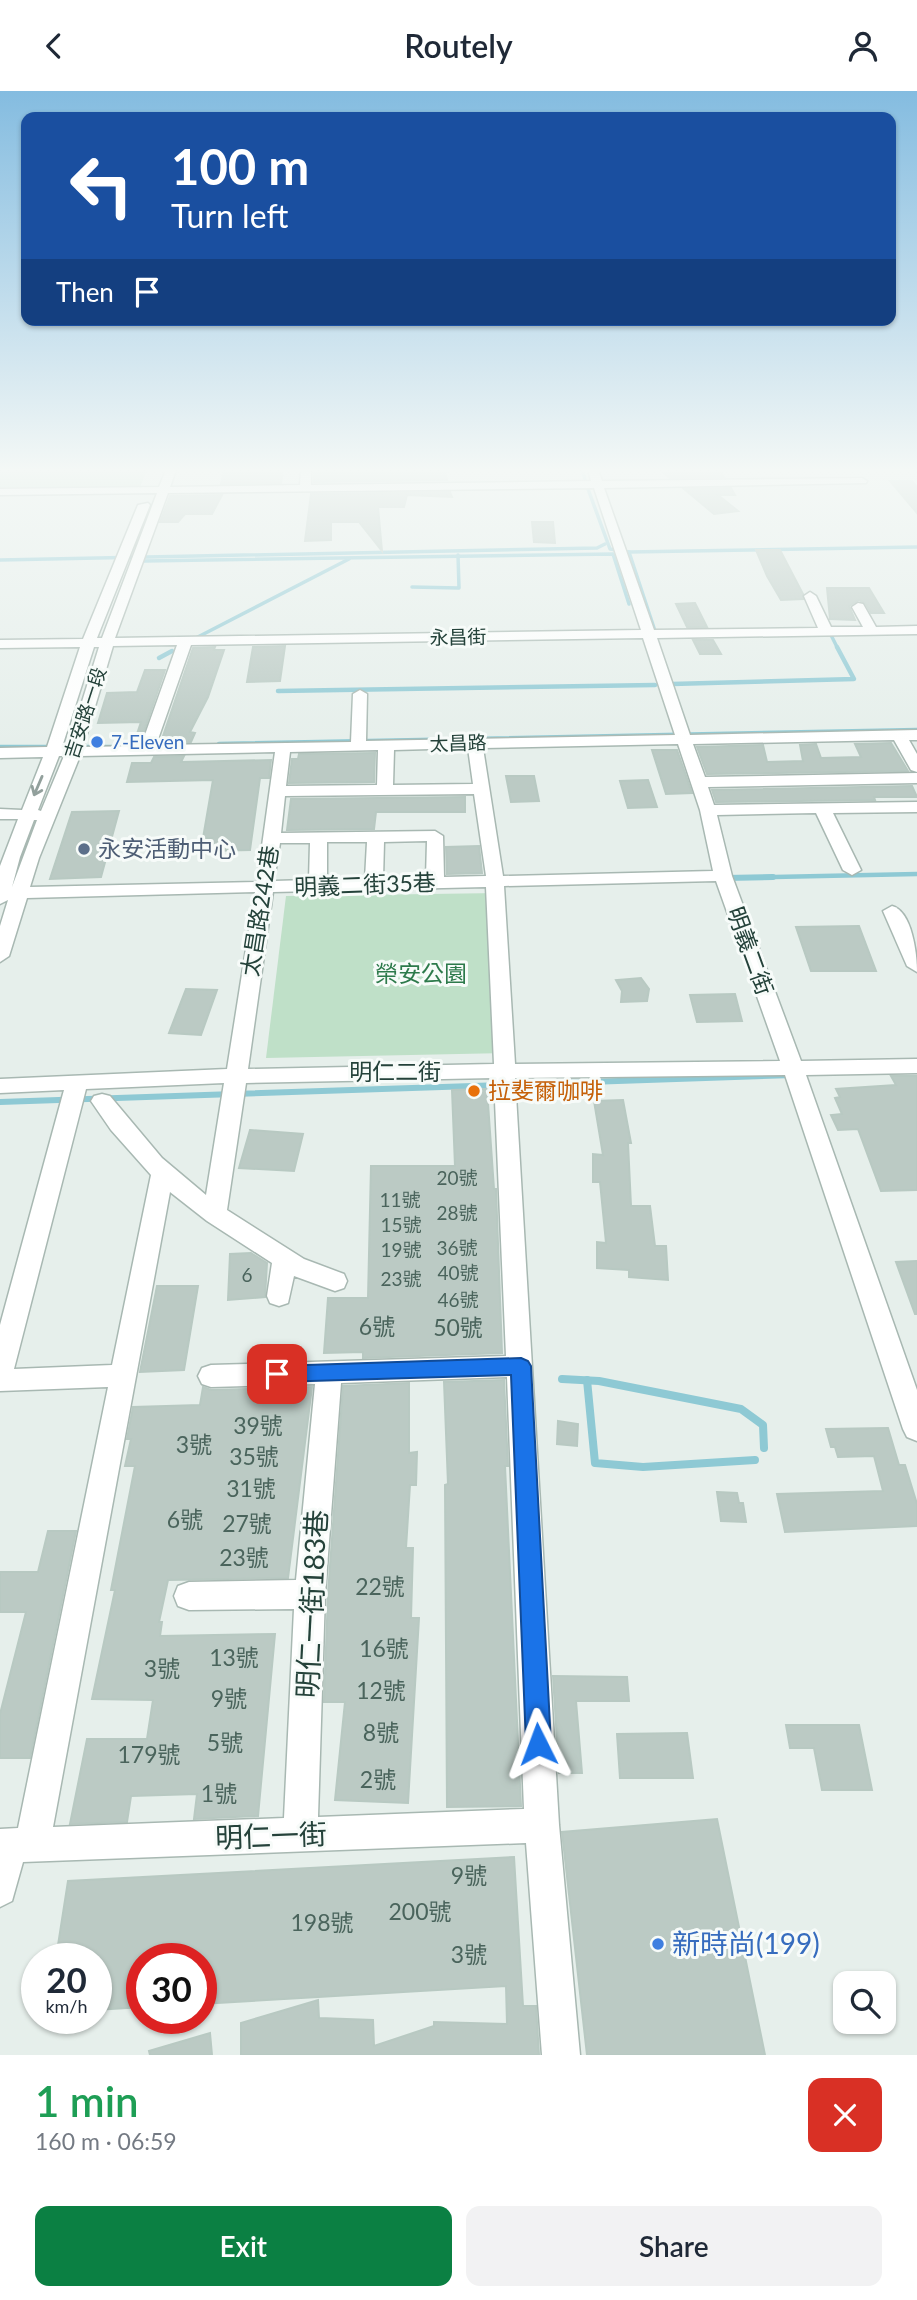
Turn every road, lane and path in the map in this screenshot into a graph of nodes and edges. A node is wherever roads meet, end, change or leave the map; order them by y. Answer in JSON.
{"nodes":[{"id":1,"x":125,"y":562,"type":"edge"},
{"id":2,"x":134,"y":562,"type":"edge"},
{"id":3,"x":623,"y":562,"type":"edge"},
{"id":4,"x":805,"y":598,"type":"dead end"},
{"id":5,"x":858,"y":607,"type":"dead end"},
{"id":6,"x":917,"y":629,"type":"edge"},
{"id":7,"x":871,"y":630,"type":"junction"},
{"id":8,"x":821,"y":631,"type":"junction"},
{"id":9,"x":646,"y":633,"type":"junction"},
{"id":10,"x":107,"y":642,"type":"junction"},
{"id":11,"x":185,"y":642,"type":"junction"},
{"id":12,"x":88,"y":643,"type":"junction"},
{"id":13,"x":0,"y":644,"type":"edge"},
{"id":14,"x":360,"y":694,"type":"dead end"},
{"id":15,"x":917,"y":735,"type":"edge"},
{"id":16,"x":899,"y":736,"type":"junction"},
{"id":17,"x":685,"y":740,"type":"junction"},
{"id":18,"x":475,"y":743,"type":"junction"},
{"id":19,"x":358,"y":745,"type":"junction"},
{"id":20,"x":386,"y":746,"type":"junction"},
{"id":21,"x":282,"y":747,"type":"junction"},
{"id":22,"x":147,"y":750,"type":"junction"},
{"id":23,"x":53,"y":752,"type":"junction"},
{"id":24,"x":74,"y":752,"type":"junction"},
{"id":25,"x":0,"y":753,"type":"edge"},
{"id":26,"x":917,"y":767,"type":"edge"},
{"id":27,"x":917,"y":778,"type":"edge"},
{"id":28,"x":697,"y":782,"type":"junction"},
{"id":29,"x":481,"y":789,"type":"junction"},
{"id":30,"x":386,"y":790,"type":"junction"},
{"id":31,"x":278,"y":791,"type":"junction"},
{"id":32,"x":917,"y":807,"type":"edge"},
{"id":33,"x":822,"y":808,"type":"junction"},
{"id":34,"x":708,"y":810,"type":"junction"},
{"id":35,"x":0,"y":814,"type":"edge"},
{"id":36,"x":27,"y":814,"type":"junction"},
{"id":37,"x":47,"y":816,"type":"junction"},
{"id":38,"x":376,"y":836,"type":"junction"},
{"id":39,"x":319,"y":837,"type":"junction"},
{"id":40,"x":272,"y":838,"type":"junction"},
{"id":41,"x":6,"y":857,"type":"edge"},
{"id":42,"x":30,"y":858,"type":"junction"},
{"id":43,"x":852,"y":870,"type":"dead end"},
{"id":44,"x":723,"y":876,"type":"junction"},
{"id":45,"x":495,"y":881,"type":"junction"},
{"id":46,"x":435,"y":883,"type":"junction"},
{"id":47,"x":374,"y":885,"type":"junction"},
{"id":48,"x":318,"y":886,"type":"junction"},
{"id":49,"x":264,"y":888,"type":"junction"},
{"id":50,"x":5,"y":894,"type":"edge"},
{"id":51,"x":892,"y":911,"type":"dead end"},
{"id":52,"x":0,"y":956,"type":"edge"},
{"id":53,"x":917,"y":966,"type":"edge"},
{"id":54,"x":917,"y":1066,"type":"edge"},
{"id":55,"x":793,"y":1068,"type":"junction"},
{"id":56,"x":504,"y":1072,"type":"junction"},
{"id":57,"x":236,"y":1075,"type":"junction"},
{"id":58,"x":77,"y":1081,"type":"junction"},
{"id":59,"x":0,"y":1086,"type":"edge"},
{"id":60,"x":102,"y":1101,"type":"dead end"},
{"id":61,"x":162,"y":1175,"type":"junction"},
{"id":62,"x":215,"y":1215,"type":"junction"},
{"id":63,"x":285,"y":1259,"type":"junction"},
{"id":64,"x":335,"y":1282,"type":"dead end"},
{"id":65,"x":279,"y":1296,"type":"dead end"},
{"id":66,"x":521,"y":1366,"type":"junction"},
{"id":67,"x":0,"y":1373,"type":"edge"},
{"id":68,"x":329,"y":1373,"type":"junction"},
{"id":69,"x":122,"y":1376,"type":"junction"},
{"id":70,"x":211,"y":1376,"type":"dead end"},
{"id":71,"x":0,"y":1380,"type":"edge"},
{"id":72,"x":916,"y":1421,"type":"edge"},
{"id":73,"x":310,"y":1594,"type":"junction"},
{"id":74,"x":189,"y":1596,"type":"dead end"},
{"id":75,"x":542,"y":1825,"type":"junction"},
{"id":76,"x":300,"y":1835,"type":"junction"},
{"id":77,"x":14,"y":1846,"type":"edge"},
{"id":78,"x":0,"y":1889,"type":"edge"},
{"id":79,"x":561,"y":2055,"type":"edge"}],
"edges":[{"from":1,"to":12,"type":"street","name":"吉安路一段"},
{"from":2,"to":10,"type":"street","name":"吉安路一段"},
{"from":3,"to":9,"type":"street","name":"明義二街"},
{"from":4,"to":8,"type":"street"},
{"from":5,"to":7,"type":"street"},
{"from":6,"to":7,"type":"street","name":"永昌街"},
{"from":7,"to":8,"type":"street","name":"永昌街"},
{"from":8,"to":9,"type":"street","name":"永昌街"},
{"from":9,"to":11,"type":"street","name":"永昌街"},
{"from":9,"to":17,"type":"street","name":"明義二街"},
{"from":10,"to":11,"type":"street","name":"永昌街"},
{"from":10,"to":12,"type":"street","name":"永昌街"},
{"from":10,"to":24,"type":"street","name":"吉安路一段"},
{"from":11,"to":22,"type":"street"},
{"from":12,"to":13,"type":"street","name":"永昌街"},
{"from":12,"to":23,"type":"street","name":"吉安路一段"},
{"from":14,"to":19,"type":"street"},
{"from":15,"to":16,"type":"street","name":"太昌路"},
{"from":16,"to":17,"type":"street","name":"太昌路"},
{"from":16,"to":26,"type":"street"},
{"from":17,"to":18,"type":"street","name":"太昌路"},
{"from":17,"to":28,"type":"street","name":"明義二街"},
{"from":18,"to":20,"type":"street","name":"太昌路"},
{"from":18,"to":29,"type":"street"},
{"from":19,"to":20,"type":"street","name":"太昌路"},
{"from":19,"to":21,"type":"street","name":"太昌路"},
{"from":20,"to":30,"type":"street"},
{"from":21,"to":22,"type":"street","name":"太昌路"},
{"from":21,"to":31,"type":"street","name":"太昌路242巷"},
{"from":22,"to":24,"type":"street","name":"太昌路"},
{"from":23,"to":24,"type":"street","name":"太昌路"},
{"from":23,"to":25,"type":"street","name":"太昌路"},
{"from":23,"to":36,"type":"street","name":"吉安路一段","one_way":true},
{"from":24,"to":37,"type":"street","name":"吉安路一段"},
{"from":27,"to":28,"type":"street"},
{"from":28,"to":34,"type":"street","name":"明義二街"},
{"from":29,"to":30,"type":"street"},
{"from":29,"to":45,"type":"street"},
{"from":30,"to":31,"type":"street"},
{"from":31,"to":40,"type":"street","name":"太昌路242巷"},
{"from":32,"to":33,"type":"street"},
{"from":33,"to":34,"type":"street"},
{"from":33,"to":43,"type":"street"},
{"from":34,"to":44,"type":"street","name":"明義二街"},
{"from":35,"to":36,"type":"street"},
{"from":36,"to":37,"type":"street"},
{"from":36,"to":41,"type":"street","name":"吉安路一段"},
{"from":37,"to":42,"type":"street","name":"吉安路一段"},
{"from":38,"to":39,"type":"street"},
{"from":38,"to":46,"type":"street"},
{"from":38,"to":47,"type":"street"},
{"from":39,"to":40,"type":"street"},
{"from":39,"to":48,"type":"street"},
{"from":40,"to":49,"type":"street","name":"太昌路242巷"},
{"from":41,"to":42,"type":"street"},
{"from":41,"to":50,"type":"street","name":"吉安路一段"},
{"from":42,"to":50,"type":"street","name":"吉安路一段"},
{"from":44,"to":45,"type":"street","name":"明義二街35巷"},
{"from":44,"to":55,"type":"street","name":"明義二街"},
{"from":45,"to":46,"type":"street","name":"明義二街35巷"},
{"from":45,"to":56,"type":"street"},
{"from":46,"to":47,"type":"street","name":"明義二街35巷"},
{"from":47,"to":48,"type":"street","name":"明義二街35巷"},
{"from":48,"to":49,"type":"street","name":"明義二街35巷"},
{"from":49,"to":50,"type":"street","name":"明義二街35巷"},
{"from":49,"to":57,"type":"street","name":"太昌路242巷"},
{"from":50,"to":52,"type":"street","name":"吉安路一段"},
{"from":51,"to":53,"type":"street"},
{"from":54,"to":55,"type":"street","name":"明仁二街"},
{"from":55,"to":56,"type":"street","name":"明仁二街"},
{"from":55,"to":72,"type":"street","name":"明義二街"},
{"from":56,"to":57,"type":"street","name":"明仁二街"},
{"from":56,"to":66,"type":"street"},
{"from":57,"to":58,"type":"street","name":"明仁二街"},
{"from":57,"to":62,"type":"street","name":"太昌路242巷"},
{"from":58,"to":59,"type":"street","name":"明仁二街"},
{"from":58,"to":67,"type":"street"},
{"from":60,"to":61,"type":"street"},
{"from":61,"to":62,"type":"street"},
{"from":61,"to":69,"type":"street"},
{"from":62,"to":63,"type":"street"},
{"from":63,"to":64,"type":"street"},
{"from":63,"to":65,"type":"street"},
{"from":66,"to":68,"type":"street"},
{"from":66,"to":75,"type":"street"},
{"from":68,"to":70,"type":"street"},
{"from":68,"to":73,"type":"street","name":"明仁一街183巷"},
{"from":69,"to":71,"type":"street"},
{"from":69,"to":77,"type":"street"},
{"from":73,"to":74,"type":"street"},
{"from":73,"to":76,"type":"street","name":"明仁一街183巷"},
{"from":75,"to":76,"type":"street","name":"明仁一街"},
{"from":75,"to":79,"type":"street"},
{"from":76,"to":77,"type":"street","name":"明仁一街"},
{"from":77,"to":78,"type":"street"}]}
